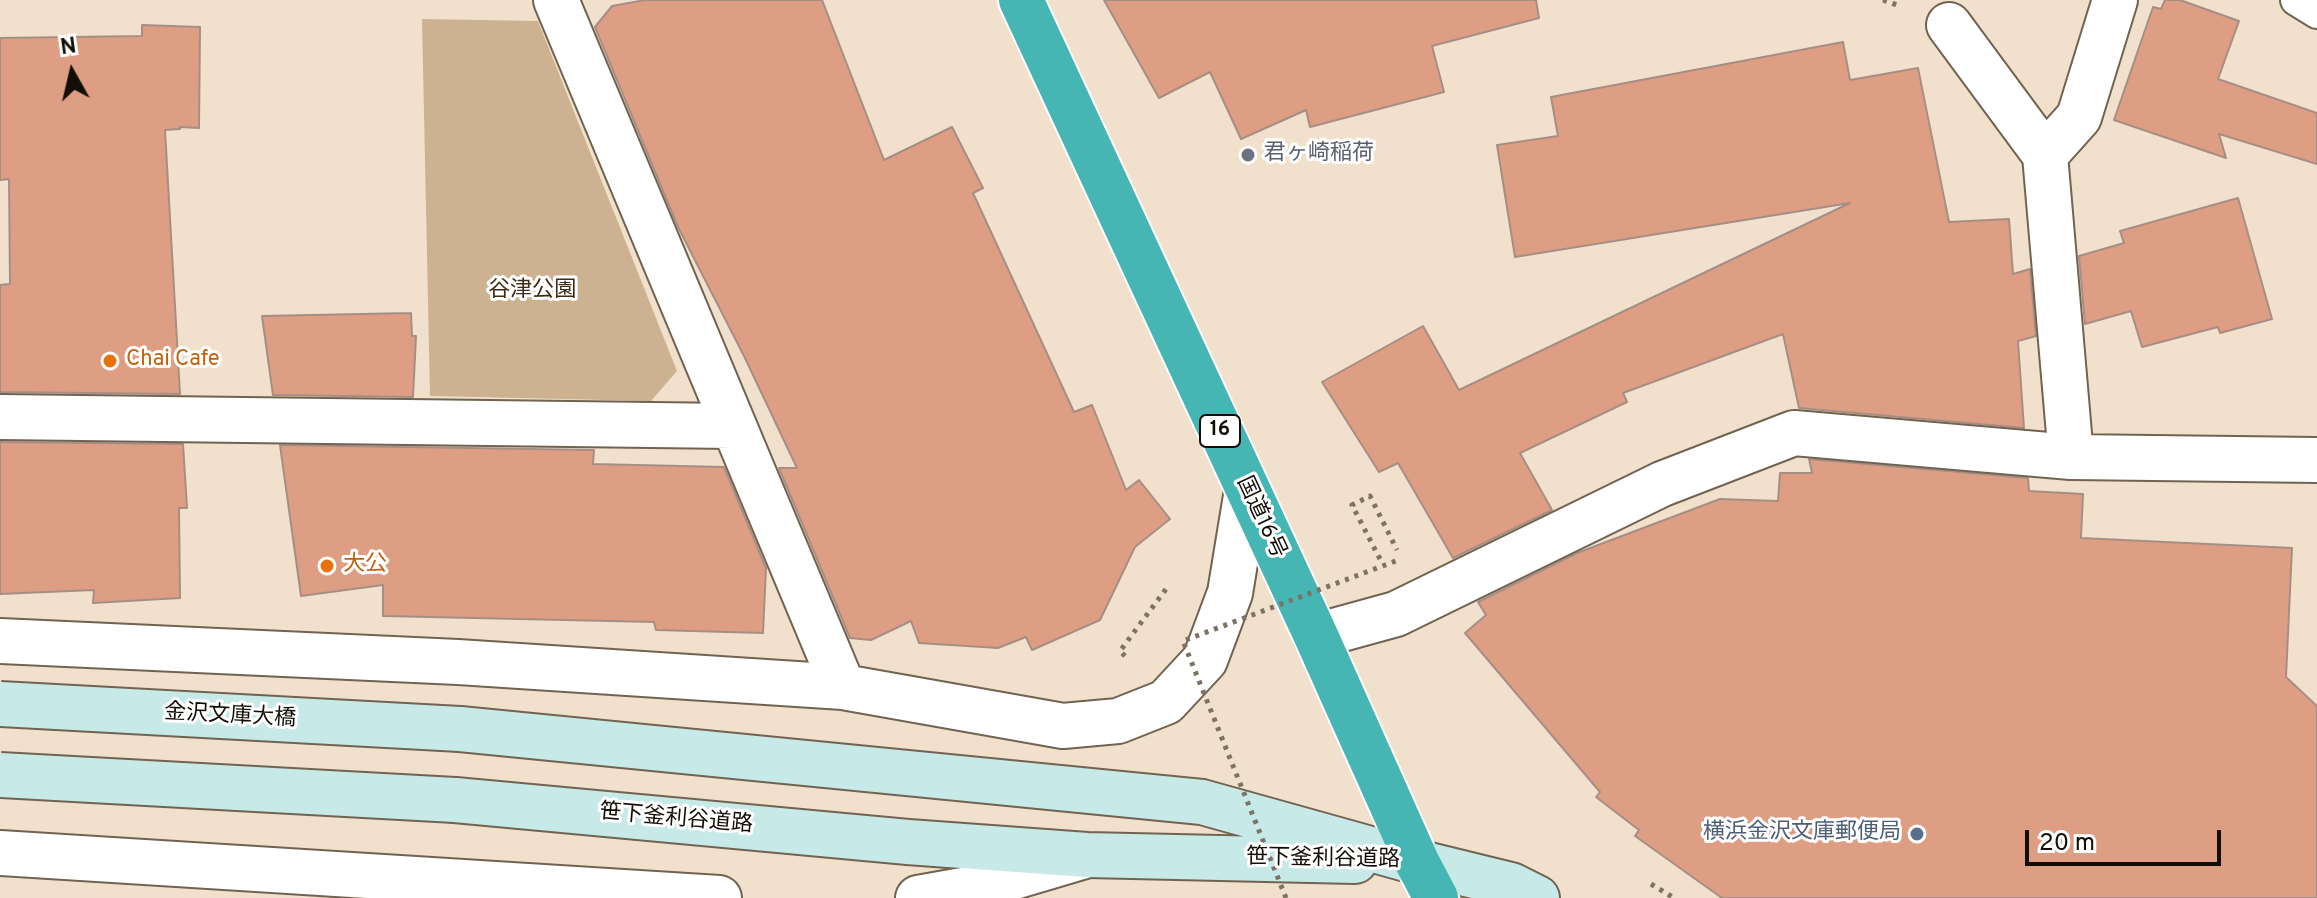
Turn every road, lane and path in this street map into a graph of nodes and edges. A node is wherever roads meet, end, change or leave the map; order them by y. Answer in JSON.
{"nodes":[{"id":1,"x":556,"y":0,"type":"edge"},
{"id":2,"x":1021,"y":0,"type":"edge"},
{"id":3,"x":2115,"y":0,"type":"edge"},
{"id":4,"x":2296,"y":0,"type":"edge"},
{"id":5,"x":2317,"y":13,"type":"edge"},
{"id":6,"x":1949,"y":25,"type":"dead end"},
{"id":7,"x":2045,"y":155,"type":"junction"},
{"id":8,"x":0,"y":417,"type":"edge"},
{"id":9,"x":733,"y":426,"type":"junction"},
{"id":10,"x":2071,"y":457,"type":"junction"},
{"id":11,"x":2317,"y":460,"type":"edge"},
{"id":12,"x":1247,"y":490,"type":"junction"},
{"id":13,"x":1384,"y":567,"type":"dead end"},
{"id":14,"x":1316,"y":636,"type":"junction"},
{"id":15,"x":0,"y":641,"type":"edge"},
{"id":16,"x":843,"y":687,"type":"junction"},
{"id":17,"x":0,"y":704,"type":"edge"},
{"id":18,"x":460,"y":729,"type":"joint"},
{"id":19,"x":0,"y":775,"type":"edge"},
{"id":20,"x":0,"y":853,"type":"edge"},
{"id":21,"x":1087,"y":855,"type":"junction"},
{"id":22,"x":1651,"y":884,"type":"dead end"},
{"id":23,"x":1426,"y":886,"type":"edge"},
{"id":24,"x":719,"y":898,"type":"edge"},
{"id":25,"x":918,"y":898,"type":"edge"},
{"id":26,"x":1286,"y":898,"type":"edge"},
{"id":27,"x":1537,"y":898,"type":"edge"},
{"id":28,"x":1674,"y":898,"type":"edge"}],
"edges":[{"from":1,"to":9,"type":"street"},
{"from":2,"to":12,"type":"highway","name":"国道16号","number":"16"},
{"from":3,"to":7,"type":"street"},
{"from":4,"to":5,"type":"lane"},
{"from":6,"to":7,"type":"street"},
{"from":7,"to":10,"type":"street"},
{"from":8,"to":9,"type":"street"},
{"from":9,"to":16,"type":"street"},
{"from":10,"to":11,"type":"street"},
{"from":10,"to":14,"type":"street"},
{"from":12,"to":14,"type":"highway","name":"国道16号","number":"16"},
{"from":12,"to":16,"type":"street"},
{"from":13,"to":26,"type":"path","bridge":true},
{"from":14,"to":23,"type":"highway","name":"国道16号","number":"16"},
{"from":15,"to":16,"type":"street"},
{"from":17,"to":18,"type":"street","name":"金沢文庫大橋","bridge":true},
{"from":18,"to":23,"type":"street","name":"笹下釜利谷道路"},
{"from":19,"to":21,"type":"street","name":"笹下釜利谷道路","bridge":true},
{"from":20,"to":24,"type":"street"},
{"from":21,"to":23,"type":"street","name":"笹下釜利谷道路"},
{"from":21,"to":25,"type":"street"},
{"from":22,"to":28,"type":"path"},
{"from":23,"to":27,"type":"street"}]}
